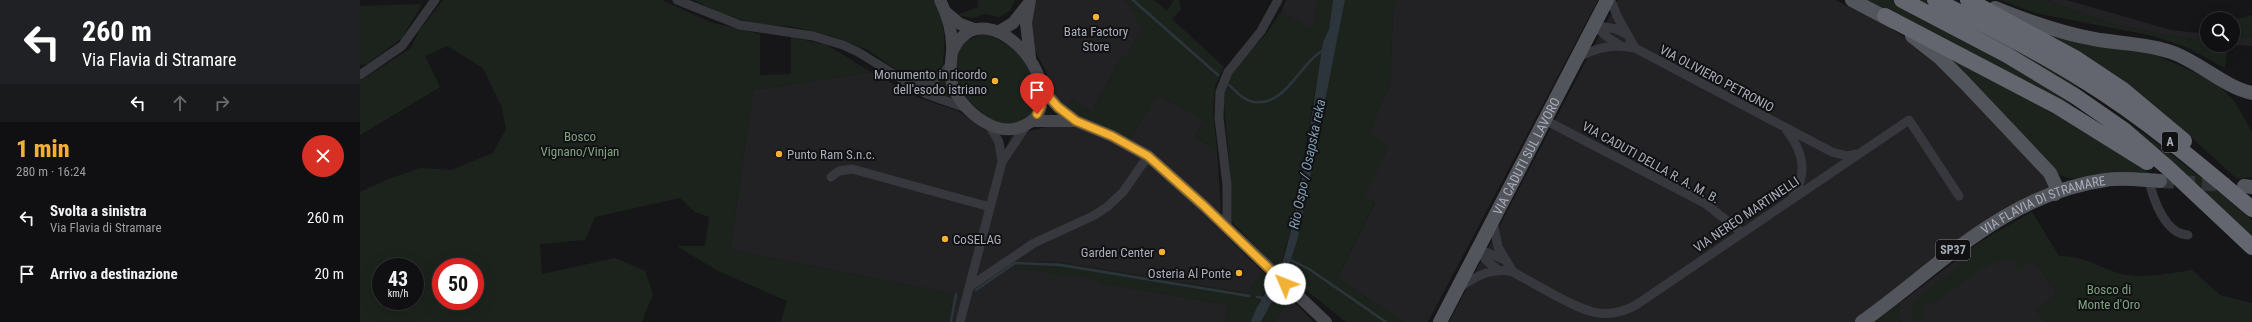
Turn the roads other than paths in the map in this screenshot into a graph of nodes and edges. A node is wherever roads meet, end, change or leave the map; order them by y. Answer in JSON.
{"nodes":[{"id":1,"x":435,"y":0,"type":"edge"},
{"id":2,"x":677,"y":0,"type":"edge"},
{"id":3,"x":940,"y":0,"type":"edge"},
{"id":4,"x":1030,"y":0,"type":"edge"},
{"id":5,"x":1278,"y":0,"type":"edge"},
{"id":6,"x":1607,"y":0,"type":"edge"},
{"id":7,"x":1611,"y":0,"type":"edge"},
{"id":8,"x":1852,"y":0,"type":"edge"},
{"id":9,"x":1902,"y":0,"type":"edge"},
{"id":10,"x":1935,"y":0,"type":"edge"},
{"id":11,"x":1968,"y":0,"type":"edge"},
{"id":12,"x":1976,"y":0,"type":"edge"},
{"id":13,"x":947,"y":13,"type":"junction"},
{"id":14,"x":1885,"y":16,"type":"junction"},
{"id":15,"x":1594,"y":25,"type":"junction"},
{"id":16,"x":974,"y":30,"type":"junction"},
{"id":17,"x":998,"y":32,"type":"junction"},
{"id":18,"x":1626,"y":34,"type":"junction"},
{"id":19,"x":1621,"y":46,"type":"junction"},
{"id":20,"x":1635,"y":48,"type":"junction"},
{"id":21,"x":952,"y":52,"type":"junction"},
{"id":22,"x":1030,"y":58,"type":"junction"},
{"id":23,"x":1577,"y":58,"type":"junction"},
{"id":24,"x":950,"y":65,"type":"junction"},
{"id":25,"x":360,"y":75,"type":"edge"},
{"id":26,"x":905,"y":83,"type":"junction"},
{"id":27,"x":1042,"y":89,"type":"junction"},
{"id":28,"x":2252,"y":93,"type":"edge"},
{"id":29,"x":971,"y":111,"type":"junction"},
{"id":30,"x":1545,"y":120,"type":"junction"},
{"id":31,"x":1076,"y":121,"type":"junction"},
{"id":32,"x":1030,"y":123,"type":"junction"},
{"id":33,"x":990,"y":127,"type":"junction"},
{"id":34,"x":1787,"y":130,"type":"junction"},
{"id":35,"x":1856,"y":154,"type":"junction"},
{"id":36,"x":1148,"y":156,"type":"junction"},
{"id":37,"x":1002,"y":162,"type":"junction"},
{"id":38,"x":831,"y":177,"type":"dead end"},
{"id":39,"x":2154,"y":180,"type":"joint"},
{"id":40,"x":2055,"y":194,"type":"junction"},
{"id":41,"x":1959,"y":196,"type":"dead end"},
{"id":42,"x":1790,"y":199,"type":"junction"},
{"id":43,"x":2201,"y":199,"type":"junction"},
{"id":44,"x":2252,"y":205,"type":"edge"},
{"id":45,"x":990,"y":207,"type":"junction"},
{"id":46,"x":2252,"y":209,"type":"edge"},
{"id":47,"x":1493,"y":220,"type":"junction"},
{"id":48,"x":1227,"y":229,"type":"junction"},
{"id":49,"x":1741,"y":232,"type":"junction"},
{"id":50,"x":2188,"y":235,"type":"dead end"},
{"id":51,"x":2252,"y":247,"type":"edge"},
{"id":52,"x":1478,"y":249,"type":"junction"},
{"id":53,"x":1503,"y":259,"type":"junction"},
{"id":54,"x":1498,"y":270,"type":"junction"},
{"id":55,"x":1513,"y":272,"type":"junction"},
{"id":56,"x":969,"y":287,"type":"junction"},
{"id":57,"x":1457,"y":290,"type":"junction"},
{"id":58,"x":1440,"y":319,"type":"edge"},
{"id":59,"x":960,"y":322,"type":"edge"},
{"id":60,"x":1326,"y":322,"type":"edge"},
{"id":61,"x":1862,"y":322,"type":"edge"}],
"edges":[{"from":1,"to":25,"type":"street"},
{"from":2,"to":26,"type":"street"},
{"from":3,"to":13,"type":"main road"},
{"from":4,"to":17,"type":"main road"},
{"from":4,"to":22,"type":"main road"},
{"from":5,"to":48,"type":"street"},
{"from":6,"to":15,"type":"main road","name":"VIA CADUTI SUL LAVORO"},
{"from":7,"to":18,"type":"street","name":"VIA OLIVIERO PETRONIO"},
{"from":8,"to":14,"type":"main road"},
{"from":9,"to":43,"type":"highway","number":"A"},
{"from":10,"to":46,"type":"highway","number":"A"},
{"from":11,"to":44,"type":"highway"},
{"from":12,"to":28,"type":"main road"},
{"from":13,"to":16,"type":"main road"},
{"from":13,"to":21,"type":"main road"},
{"from":14,"to":40,"type":"main road"},
{"from":14,"to":43,"type":"highway"},
{"from":15,"to":18,"type":"street"},
{"from":15,"to":19,"type":"street","name":"VIA OLIVIERO PETRONIO"},
{"from":15,"to":23,"type":"main road","name":"VIA CADUTI SUL LAVORO"},
{"from":16,"to":17,"type":"main road"},
{"from":16,"to":21,"type":"main road"},
{"from":17,"to":22,"type":"main road"},
{"from":18,"to":20,"type":"street","name":"VIA OLIVIERO PETRONIO"},
{"from":19,"to":20,"type":"street","name":"VIA OLIVIERO PETRONIO"},
{"from":19,"to":23,"type":"street","name":"VIA OLIVIERO PETRONIO"},
{"from":20,"to":34,"type":"street","name":"VIA OLIVIERO PETRONIO"},
{"from":21,"to":24,"type":"main road"},
{"from":22,"to":27,"type":"main road"},
{"from":23,"to":30,"type":"main road","name":"VIA CADUTI SUL LAVORO"},
{"from":24,"to":26,"type":"street"},
{"from":24,"to":29,"type":"main road"},
{"from":26,"to":29,"type":"street"},
{"from":27,"to":31,"type":"main road"},
{"from":27,"to":32,"type":"main road"},
{"from":29,"to":33,"type":"main road"},
{"from":30,"to":47,"type":"main road","name":"VIA CADUTI SUL LAVORO"},
{"from":30,"to":49,"type":"street","name":"VIA CADUTI DELLA R. A. M. B."},
{"from":31,"to":32,"type":"main road"},
{"from":31,"to":36,"type":"main road"},
{"from":32,"to":33,"type":"main road"},
{"from":32,"to":37,"type":"street"},
{"from":33,"to":37,"type":"street"},
{"from":34,"to":35,"type":"street","name":"VIA OLIVIERO PETRONIO"},
{"from":34,"to":42,"type":"street"},
{"from":35,"to":41,"type":"street","name":"VIA NEREO MARTINELLI"},
{"from":35,"to":42,"type":"street","name":"VIA NEREO MARTINELLI"},
{"from":36,"to":48,"type":"main road"},
{"from":36,"to":56,"type":"street"},
{"from":37,"to":45,"type":"street"},
{"from":38,"to":45,"type":"street"},
{"from":39,"to":40,"type":"main road","name":"VIA FLAVIA DI STRAMARE","number":"SP37"},
{"from":39,"to":50,"type":"street"},
{"from":40,"to":61,"type":"main road","name":"VIA FLAVIA DI STRAMARE","number":"SP37"},
{"from":42,"to":49,"type":"street","name":"VIA NEREO MARTINELLI"},
{"from":43,"to":51,"type":"highway","number":"A"},
{"from":45,"to":56,"type":"street"},
{"from":47,"to":52,"type":"main road","name":"VIA CADUTI SUL LAVORO"},
{"from":47,"to":53,"type":"street","name":"VIA NEREO MARTINELLI"},
{"from":48,"to":60,"type":"main road"},
{"from":49,"to":55,"type":"street","name":"VIA NEREO MARTINELLI"},
{"from":52,"to":53,"type":"street"},
{"from":52,"to":54,"type":"street"},
{"from":52,"to":57,"type":"main road","name":"VIA CADUTI SUL LAVORO"},
{"from":53,"to":55,"type":"street","name":"VIA NEREO MARTINELLI"},
{"from":54,"to":55,"type":"street","name":"VIA NEREO MARTINELLI"},
{"from":54,"to":57,"type":"street","name":"VIA NEREO MARTINELLI"},
{"from":56,"to":59,"type":"street"},
{"from":57,"to":58,"type":"main road","name":"VIA CADUTI SUL LAVORO"}]}
